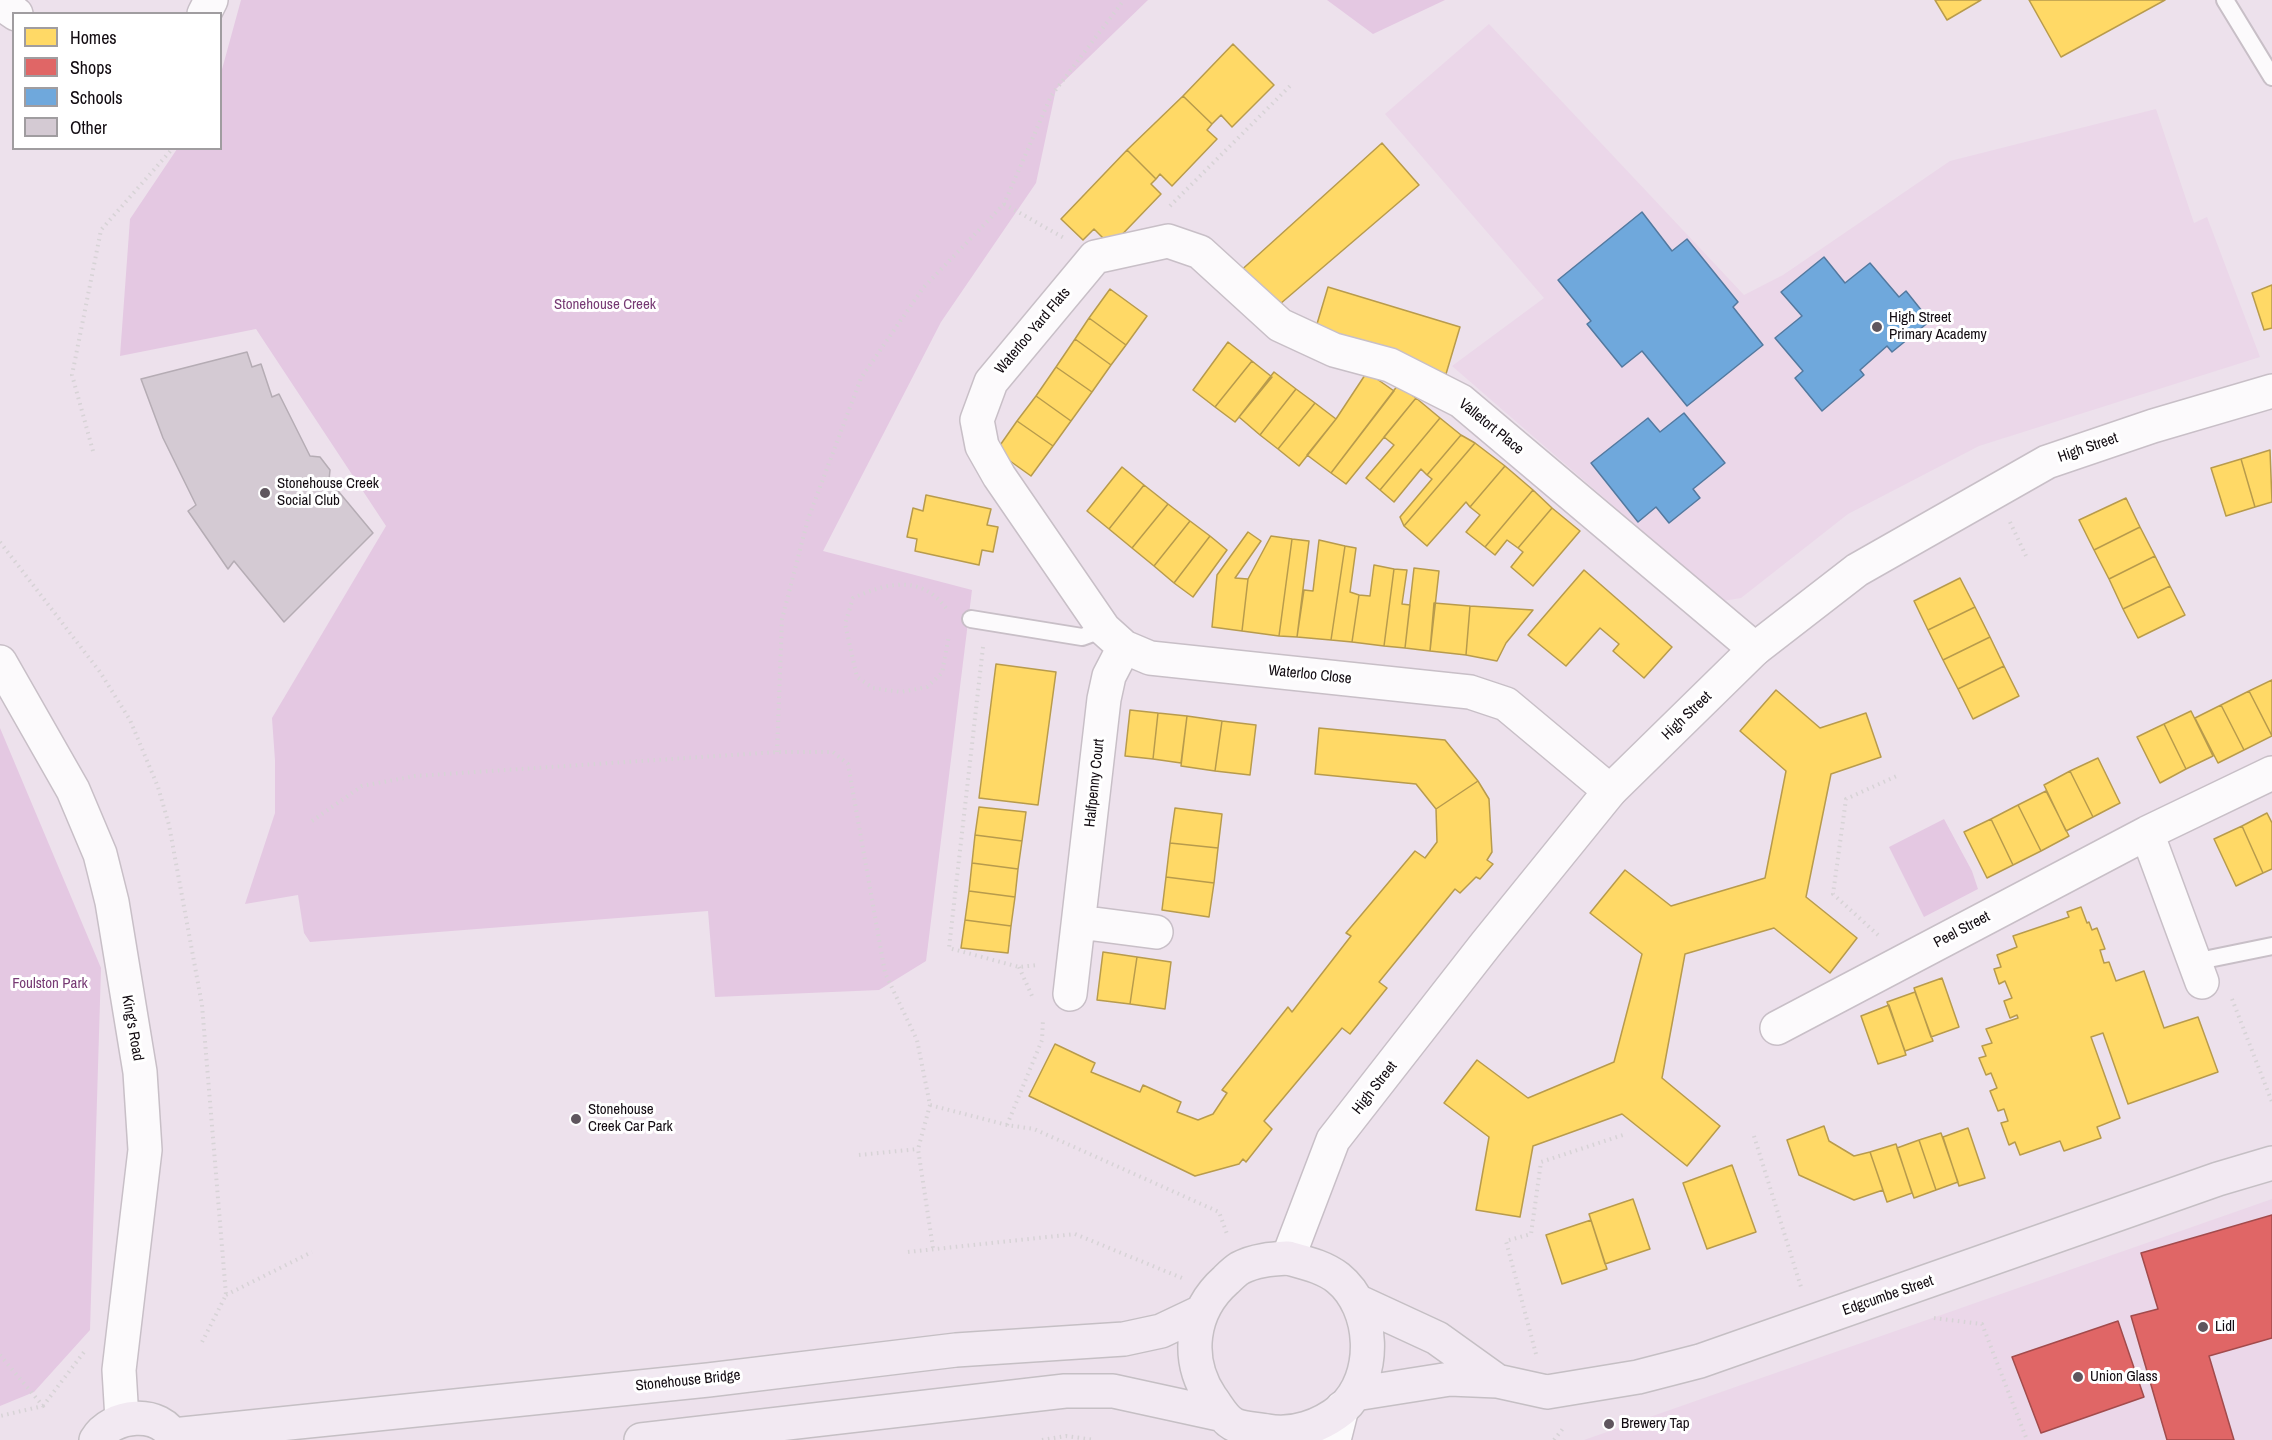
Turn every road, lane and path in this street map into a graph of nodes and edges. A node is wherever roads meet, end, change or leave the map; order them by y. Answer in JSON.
{"nodes":[{"id":1,"x":1124,"y":0,"type":"edge"},
{"id":2,"x":2225,"y":0,"type":"edge"},
{"id":3,"x":0,"y":3,"type":"edge"},
{"id":4,"x":13,"y":12,"type":"edge"},
{"id":5,"x":2272,"y":77,"type":"edge"},
{"id":6,"x":1293,"y":83,"type":"dead end"},
{"id":7,"x":171,"y":150,"type":"edge"},
{"id":8,"x":1004,"y":204,"type":"junction"},
{"id":9,"x":1167,"y":209,"type":"dead end"},
{"id":10,"x":1095,"y":257,"type":"junction"},
{"id":11,"x":2272,"y":391,"type":"edge"},
{"id":12,"x":93,"y":451,"type":"dead end"},
{"id":13,"x":0,"y":542,"type":"edge"},
{"id":14,"x":947,"y":609,"type":"junction"},
{"id":15,"x":949,"y":618,"type":"dead end"},
{"id":16,"x":978,"y":620,"type":"junction"},
{"id":17,"x":951,"y":626,"type":"dead end"},
{"id":18,"x":1114,"y":638,"type":"junction"},
{"id":19,"x":1755,"y":650,"type":"junction"},
{"id":20,"x":0,"y":662,"type":"edge"},
{"id":21,"x":777,"y":752,"type":"junction"},
{"id":22,"x":2272,"y":773,"type":"edge"},
{"id":23,"x":1899,"y":775,"type":"dead end"},
{"id":24,"x":1610,"y":791,"type":"junction"},
{"id":25,"x":312,"y":821,"type":"dead end"},
{"id":26,"x":2147,"y":833,"type":"junction"},
{"id":27,"x":1079,"y":922,"type":"junction"},
{"id":28,"x":1156,"y":932,"type":"dead end"},
{"id":29,"x":2272,"y":946,"type":"edge"},
{"id":30,"x":1905,"y":960,"type":"junction"},
{"id":31,"x":1075,"y":962,"type":"junction"},
{"id":32,"x":2204,"y":967,"type":"junction"},
{"id":33,"x":1070,"y":994,"type":"dead end"},
{"id":34,"x":1777,"y":1028,"type":"dead end"},
{"id":35,"x":1042,"y":1040,"type":"dead end"},
{"id":36,"x":2272,"y":1102,"type":"edge"},
{"id":37,"x":930,"y":1105,"type":"junction"},
{"id":38,"x":1007,"y":1125,"type":"junction"},
{"id":39,"x":1623,"y":1135,"type":"dead end"},
{"id":40,"x":1754,"y":1136,"type":"dead end"},
{"id":41,"x":918,"y":1149,"type":"junction"},
{"id":42,"x":858,"y":1155,"type":"dead end"},
{"id":43,"x":2272,"y":1163,"type":"edge"},
{"id":44,"x":933,"y":1249,"type":"junction"},
{"id":45,"x":312,"y":1252,"type":"dead end"},
{"id":46,"x":908,"y":1252,"type":"dead end"},
{"id":47,"x":1288,"y":1258,"type":"junction"},
{"id":48,"x":1238,"y":1268,"type":"junction"},
{"id":49,"x":226,"y":1295,"type":"junction"},
{"id":50,"x":1206,"y":1302,"type":"junction"},
{"id":51,"x":1357,"y":1302,"type":"junction"},
{"id":52,"x":1923,"y":1317,"type":"dead end"},
{"id":53,"x":1812,"y":1323,"type":"junction"},
{"id":54,"x":200,"y":1346,"type":"dead end"},
{"id":55,"x":0,"y":1355,"type":"edge"},
{"id":56,"x":1497,"y":1381,"type":"junction"},
{"id":57,"x":1547,"y":1392,"type":"junction"},
{"id":58,"x":1349,"y":1401,"type":"junction"},
{"id":59,"x":0,"y":1416,"type":"edge"},
{"id":60,"x":122,"y":1419,"type":"junction"},
{"id":61,"x":1233,"y":1427,"type":"edge"},
{"id":62,"x":174,"y":1437,"type":"edge"},
{"id":63,"x":96,"y":1440,"type":"edge"},
{"id":64,"x":641,"y":1440,"type":"edge"},
{"id":65,"x":1042,"y":1440,"type":"edge"},
{"id":66,"x":1095,"y":1440,"type":"edge"},
{"id":67,"x":1334,"y":1440,"type":"edge"},
{"id":68,"x":2027,"y":1440,"type":"edge"}],
"edges":[{"from":1,"to":8,"type":"path"},
{"from":2,"to":5,"type":"lane"},
{"from":3,"to":4,"type":"street"},
{"from":6,"to":9,"type":"path"},
{"from":7,"to":12,"type":"path"},
{"from":8,"to":10,"type":"path"},
{"from":8,"to":21,"type":"path"},
{"from":10,"to":18,"type":"street","name":"Waterloo Yard Flats"},
{"from":10,"to":19,"type":"street","name":"Valletort Place"},
{"from":11,"to":19,"type":"street","name":"High Street"},
{"from":13,"to":49,"type":"path"},
{"from":14,"to":15,"type":"path"},
{"from":14,"to":16,"type":"path"},
{"from":14,"to":17,"type":"path"},
{"from":16,"to":18,"type":"lane"},
{"from":16,"to":31,"type":"path"},
{"from":18,"to":24,"type":"street","name":"Waterloo Close"},
{"from":18,"to":27,"type":"street","name":"Halfpenny Court"},
{"from":19,"to":24,"type":"street","name":"High Street"},
{"from":20,"to":60,"type":"street","name":"King's Road"},
{"from":21,"to":25,"type":"path"},
{"from":21,"to":37,"type":"path"},
{"from":22,"to":26,"type":"street","name":"Peel Street"},
{"from":23,"to":30,"type":"path"},
{"from":24,"to":47,"type":"street","name":"High Street"},
{"from":26,"to":30,"type":"street","name":"Peel Street"},
{"from":26,"to":32,"type":"street"},
{"from":27,"to":28,"type":"street"},
{"from":27,"to":31,"type":"street","name":"Halfpenny Court"},
{"from":29,"to":32,"type":"lane"},
{"from":30,"to":34,"type":"street","name":"Peel Street"},
{"from":31,"to":33,"type":"street","name":"Halfpenny Court"},
{"from":32,"to":36,"type":"path"},
{"from":35,"to":38,"type":"path"},
{"from":37,"to":38,"type":"path"},
{"from":37,"to":41,"type":"path"},
{"from":38,"to":48,"type":"path"},
{"from":39,"to":57,"type":"path"},
{"from":40,"to":53,"type":"path"},
{"from":41,"to":42,"type":"path"},
{"from":41,"to":44,"type":"path"},
{"from":43,"to":53,"type":"main road","name":"Edgcumbe Street"},
{"from":44,"to":46,"type":"path"},
{"from":44,"to":50,"type":"path"},
{"from":45,"to":49,"type":"path"},
{"from":47,"to":48,"type":"main road"},
{"from":47,"to":51,"type":"main road"},
{"from":48,"to":50,"type":"main road"},
{"from":49,"to":54,"type":"path"},
{"from":50,"to":61,"type":"main road"},
{"from":50,"to":62,"type":"main road","name":"Stonehouse Bridge"},
{"from":51,"to":56,"type":"main road"},
{"from":51,"to":58,"type":"main road"},
{"from":52,"to":68,"type":"path"},
{"from":53,"to":57,"type":"main road","name":"Edgcumbe Street"},
{"from":55,"to":59,"type":"path"},
{"from":56,"to":57,"type":"main road","name":"Edgcumbe Street"},
{"from":56,"to":58,"type":"main road"},
{"from":58,"to":61,"type":"main road"},
{"from":58,"to":67,"type":"street"},
{"from":60,"to":62,"type":"main road"},
{"from":60,"to":63,"type":"main road"},
{"from":61,"to":64,"type":"main road"},
{"from":65,"to":66,"type":"path"}]}
